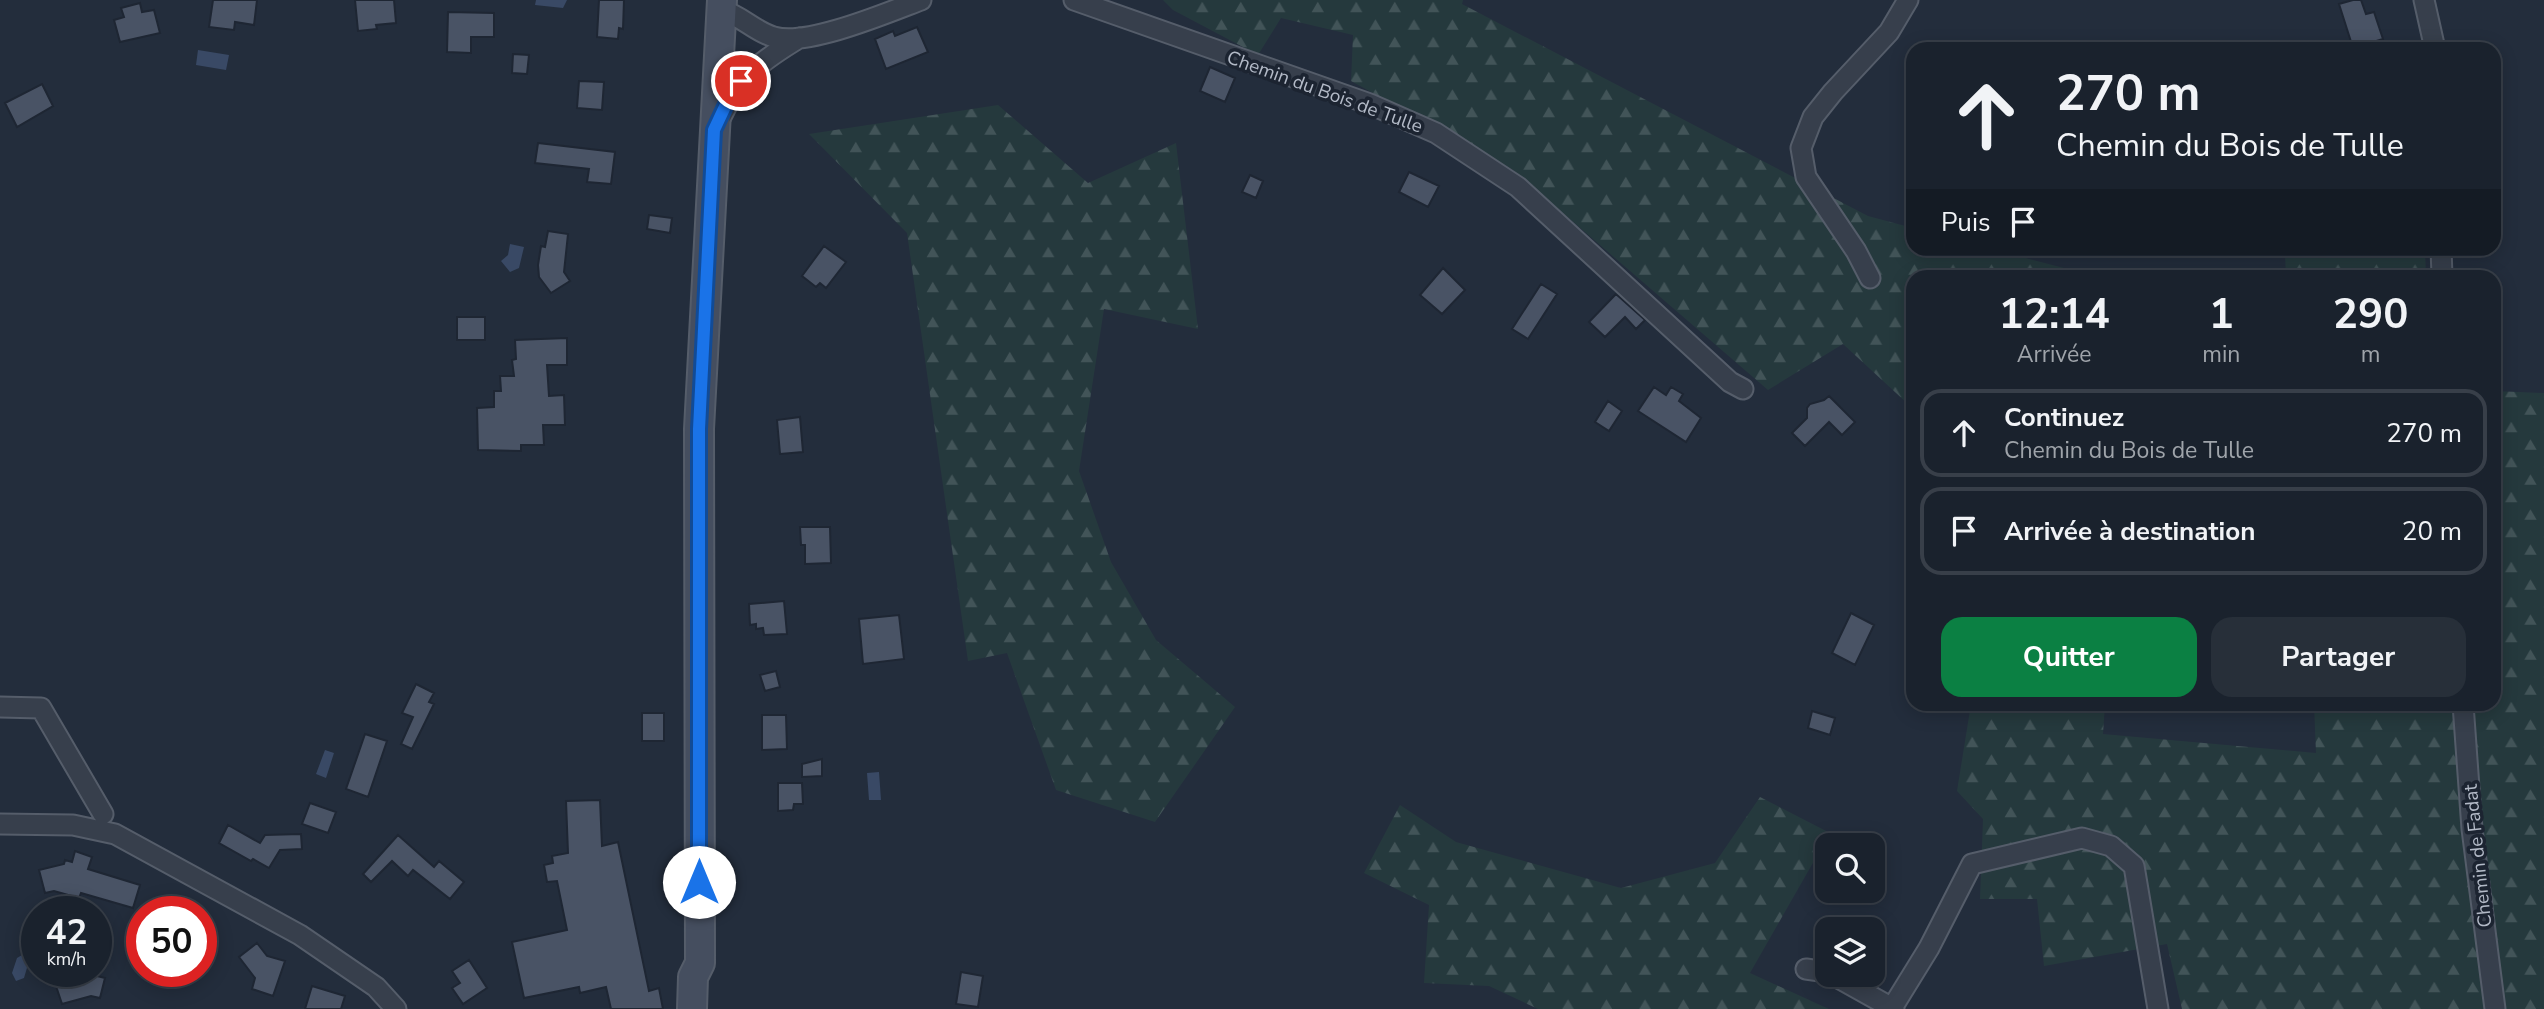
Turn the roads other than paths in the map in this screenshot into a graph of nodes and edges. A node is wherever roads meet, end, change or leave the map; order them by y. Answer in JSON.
{"nodes":[{"id":1,"x":921,"y":0,"type":"edge"},
{"id":2,"x":1074,"y":0,"type":"edge"},
{"id":3,"x":1908,"y":0,"type":"edge"},
{"id":4,"x":2424,"y":0,"type":"edge"},
{"id":5,"x":722,"y":5,"type":"edge"},
{"id":6,"x":799,"y":38,"type":"junction"},
{"id":7,"x":2433,"y":42,"type":"edge"},
{"id":8,"x":714,"y":130,"type":"junction"},
{"id":9,"x":1870,"y":278,"type":"dead end"},
{"id":10,"x":1743,"y":389,"type":"dead end"},
{"id":11,"x":0,"y":707,"type":"edge"},
{"id":12,"x":2464,"y":711,"type":"edge"},
{"id":13,"x":103,"y":814,"type":"dead end"},
{"id":14,"x":0,"y":824,"type":"edge"},
{"id":15,"x":700,"y":963,"type":"junction"},
{"id":16,"x":1806,"y":969,"type":"dead end"},
{"id":17,"x":1815,"y":970,"type":"edge"},
{"id":18,"x":1854,"y":987,"type":"edge"},
{"id":19,"x":396,"y":1009,"type":"edge"},
{"id":20,"x":692,"y":1009,"type":"edge"},
{"id":21,"x":707,"y":1009,"type":"edge"},
{"id":22,"x":1893,"y":1009,"type":"edge"},
{"id":23,"x":2158,"y":1009,"type":"edge"},
{"id":24,"x":2495,"y":1009,"type":"edge"}],
"edges":[{"from":1,"to":6,"type":"street"},
{"from":2,"to":10,"type":"street","name":"Chemin du Bois de Tulle"},
{"from":3,"to":9,"type":"street"},
{"from":4,"to":7,"type":"street"},
{"from":5,"to":6,"type":"street"},
{"from":5,"to":8,"type":"main road"},
{"from":6,"to":8,"type":"street"},
{"from":8,"to":15,"type":"main road"},
{"from":11,"to":13,"type":"street"},
{"from":12,"to":24,"type":"street","name":"Chemin de Fadat"},
{"from":14,"to":19,"type":"street"},
{"from":15,"to":20,"type":"main road"},
{"from":15,"to":21,"type":"main road"},
{"from":16,"to":17,"type":"street"},
{"from":18,"to":22,"type":"street"},
{"from":22,"to":23,"type":"street"}]}
